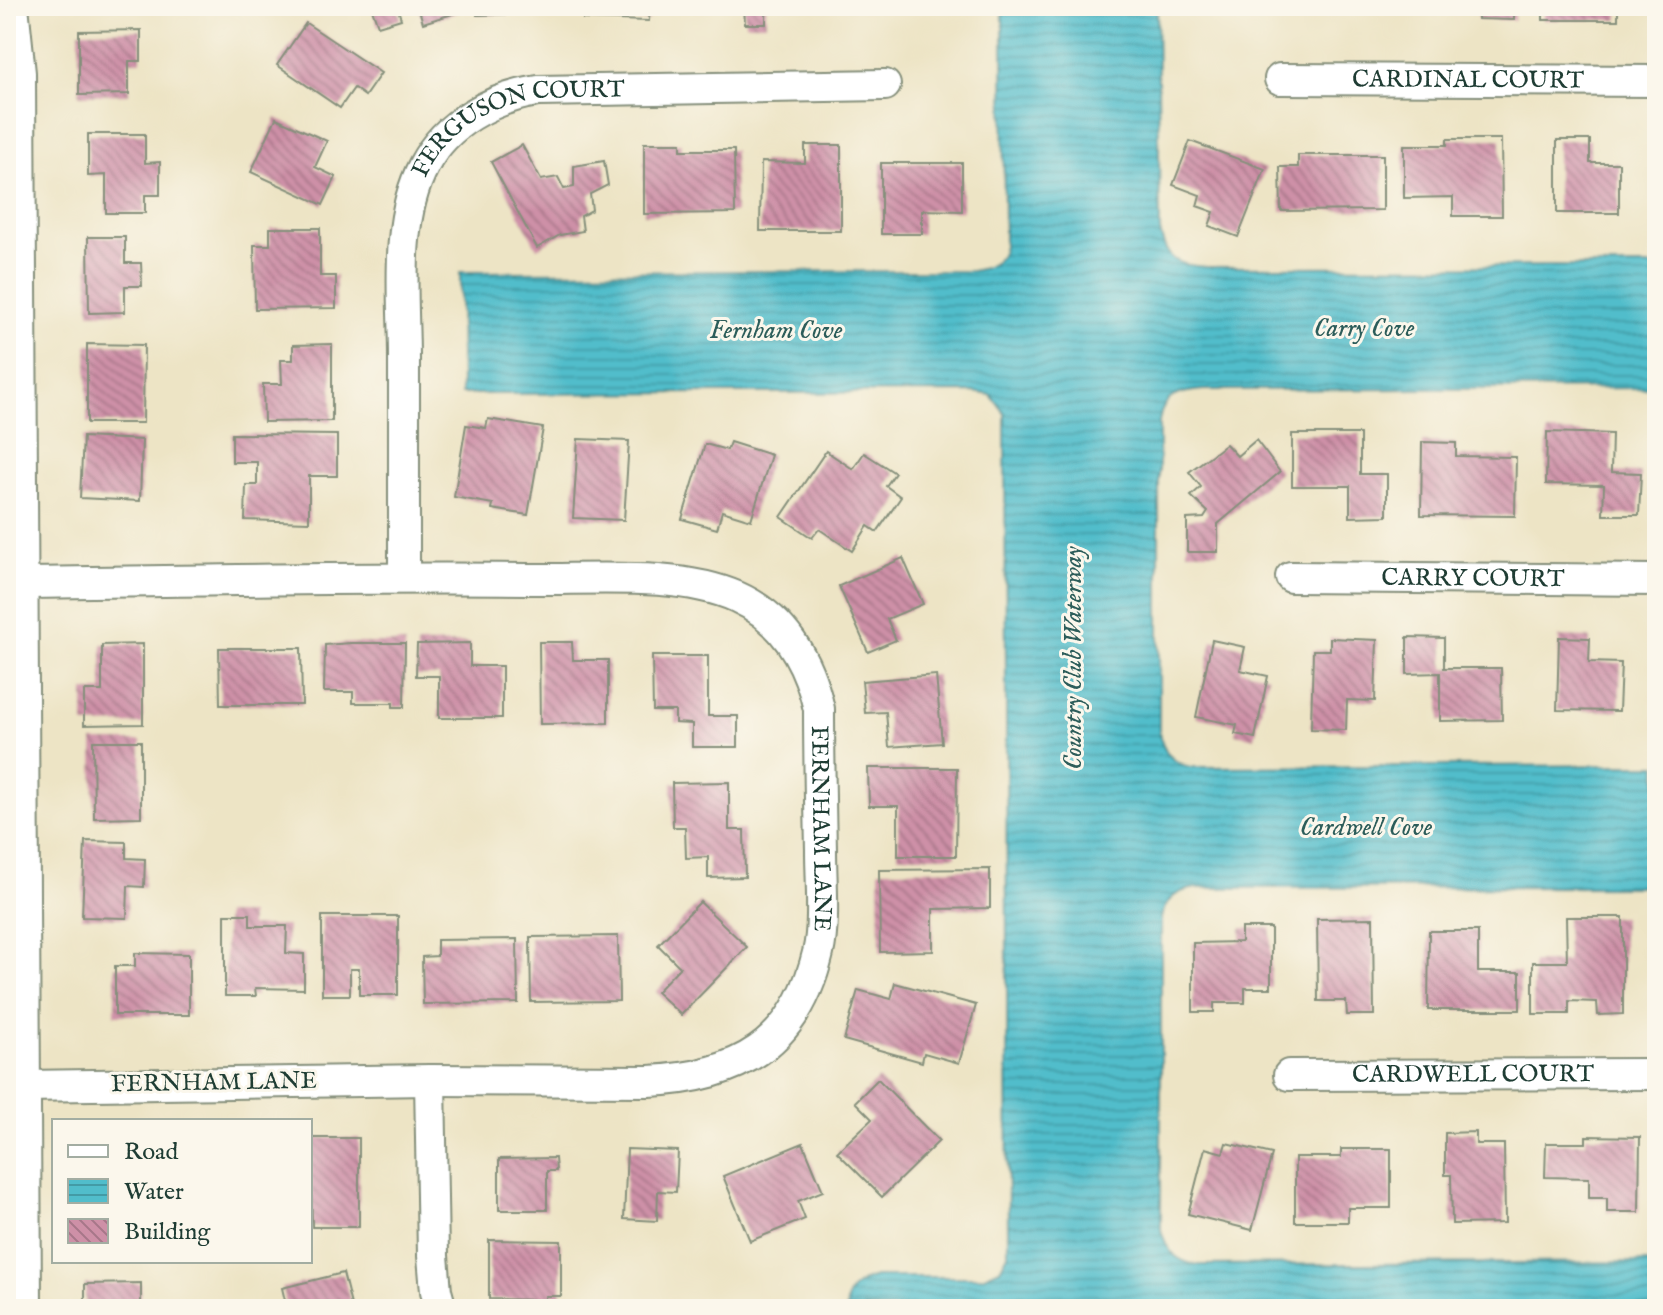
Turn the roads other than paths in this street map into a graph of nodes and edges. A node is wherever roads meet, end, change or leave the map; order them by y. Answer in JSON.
{"nodes":[{"id":1,"x":13,"y":6,"type":"edge"},
{"id":2,"x":1280,"y":79,"type":"dead end"},
{"id":3,"x":1657,"y":81,"type":"edge"},
{"id":4,"x":885,"y":85,"type":"dead end"},
{"id":5,"x":13,"y":206,"type":"edge"},
{"id":6,"x":1291,"y":577,"type":"dead end"},
{"id":7,"x":404,"y":578,"type":"junction"},
{"id":8,"x":1657,"y":580,"type":"edge"},
{"id":9,"x":23,"y":583,"type":"junction"},
{"id":10,"x":1657,"y":1074,"type":"edge"},
{"id":11,"x":1289,"y":1075,"type":"dead end"},
{"id":12,"x":430,"y":1080,"type":"junction"},
{"id":13,"x":24,"y":1086,"type":"junction"},
{"id":14,"x":26,"y":1309,"type":"edge"},
{"id":15,"x":441,"y":1309,"type":"edge"}],
"edges":[{"from":1,"to":5,"type":"street"},
{"from":2,"to":3,"type":"street","name":"CARDINAL COURT"},
{"from":4,"to":7,"type":"street","name":"FERGUSON COURT"},
{"from":5,"to":9,"type":"street"},
{"from":6,"to":8,"type":"street","name":"CARRY COURT"},
{"from":7,"to":9,"type":"street","name":"FERNHAM LANE"},
{"from":7,"to":12,"type":"street","name":"FERNHAM LANE"},
{"from":9,"to":13,"type":"street"},
{"from":10,"to":11,"type":"street","name":"CARDWELL COURT"},
{"from":12,"to":13,"type":"street","name":"FERNHAM LANE"},
{"from":12,"to":15,"type":"street"},
{"from":13,"to":14,"type":"street"}]}
